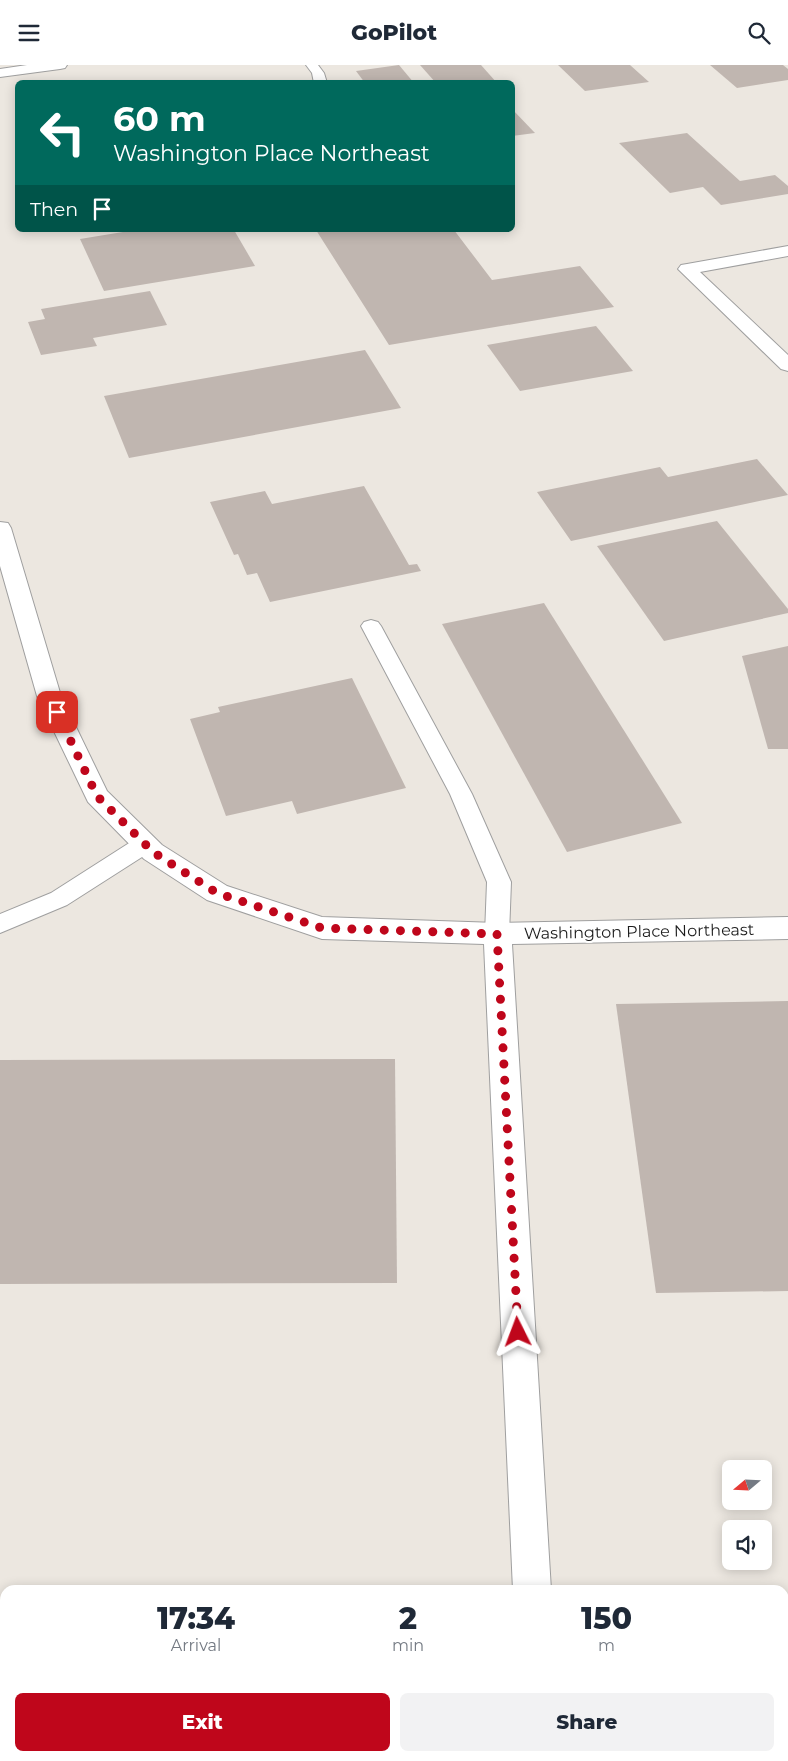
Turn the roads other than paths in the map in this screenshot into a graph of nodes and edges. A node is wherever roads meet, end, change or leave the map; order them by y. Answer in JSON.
{"nodes":[{"id":1,"x":60,"y":65,"type":"edge"},
{"id":2,"x":315,"y":65,"type":"edge"},
{"id":3,"x":0,"y":73,"type":"edge"},
{"id":4,"x":320,"y":80,"type":"edge"},
{"id":5,"x":788,"y":251,"type":"edge"},
{"id":6,"x":788,"y":365,"type":"edge"},
{"id":7,"x":1,"y":532,"type":"edge"},
{"id":8,"x":371,"y":626,"type":"dead end"},
{"id":9,"x":145,"y":844,"type":"junction"},
{"id":10,"x":0,"y":924,"type":"edge"},
{"id":11,"x":788,"y":928,"type":"edge"},
{"id":12,"x":497,"y":934,"type":"junction"},
{"id":13,"x":532,"y":1585,"type":"edge"}],
"edges":[{"from":1,"to":3,"type":"street"},
{"from":2,"to":4,"type":"lane"},
{"from":5,"to":6,"type":"street"},
{"from":7,"to":9,"type":"street","name":"Washington Place Northeast"},
{"from":8,"to":12,"type":"lane"},
{"from":9,"to":10,"type":"lane"},
{"from":9,"to":12,"type":"street","name":"Washington Place Northeast"},
{"from":11,"to":12,"type":"street","name":"Washington Place Northeast"},
{"from":12,"to":13,"type":"street"}]}
